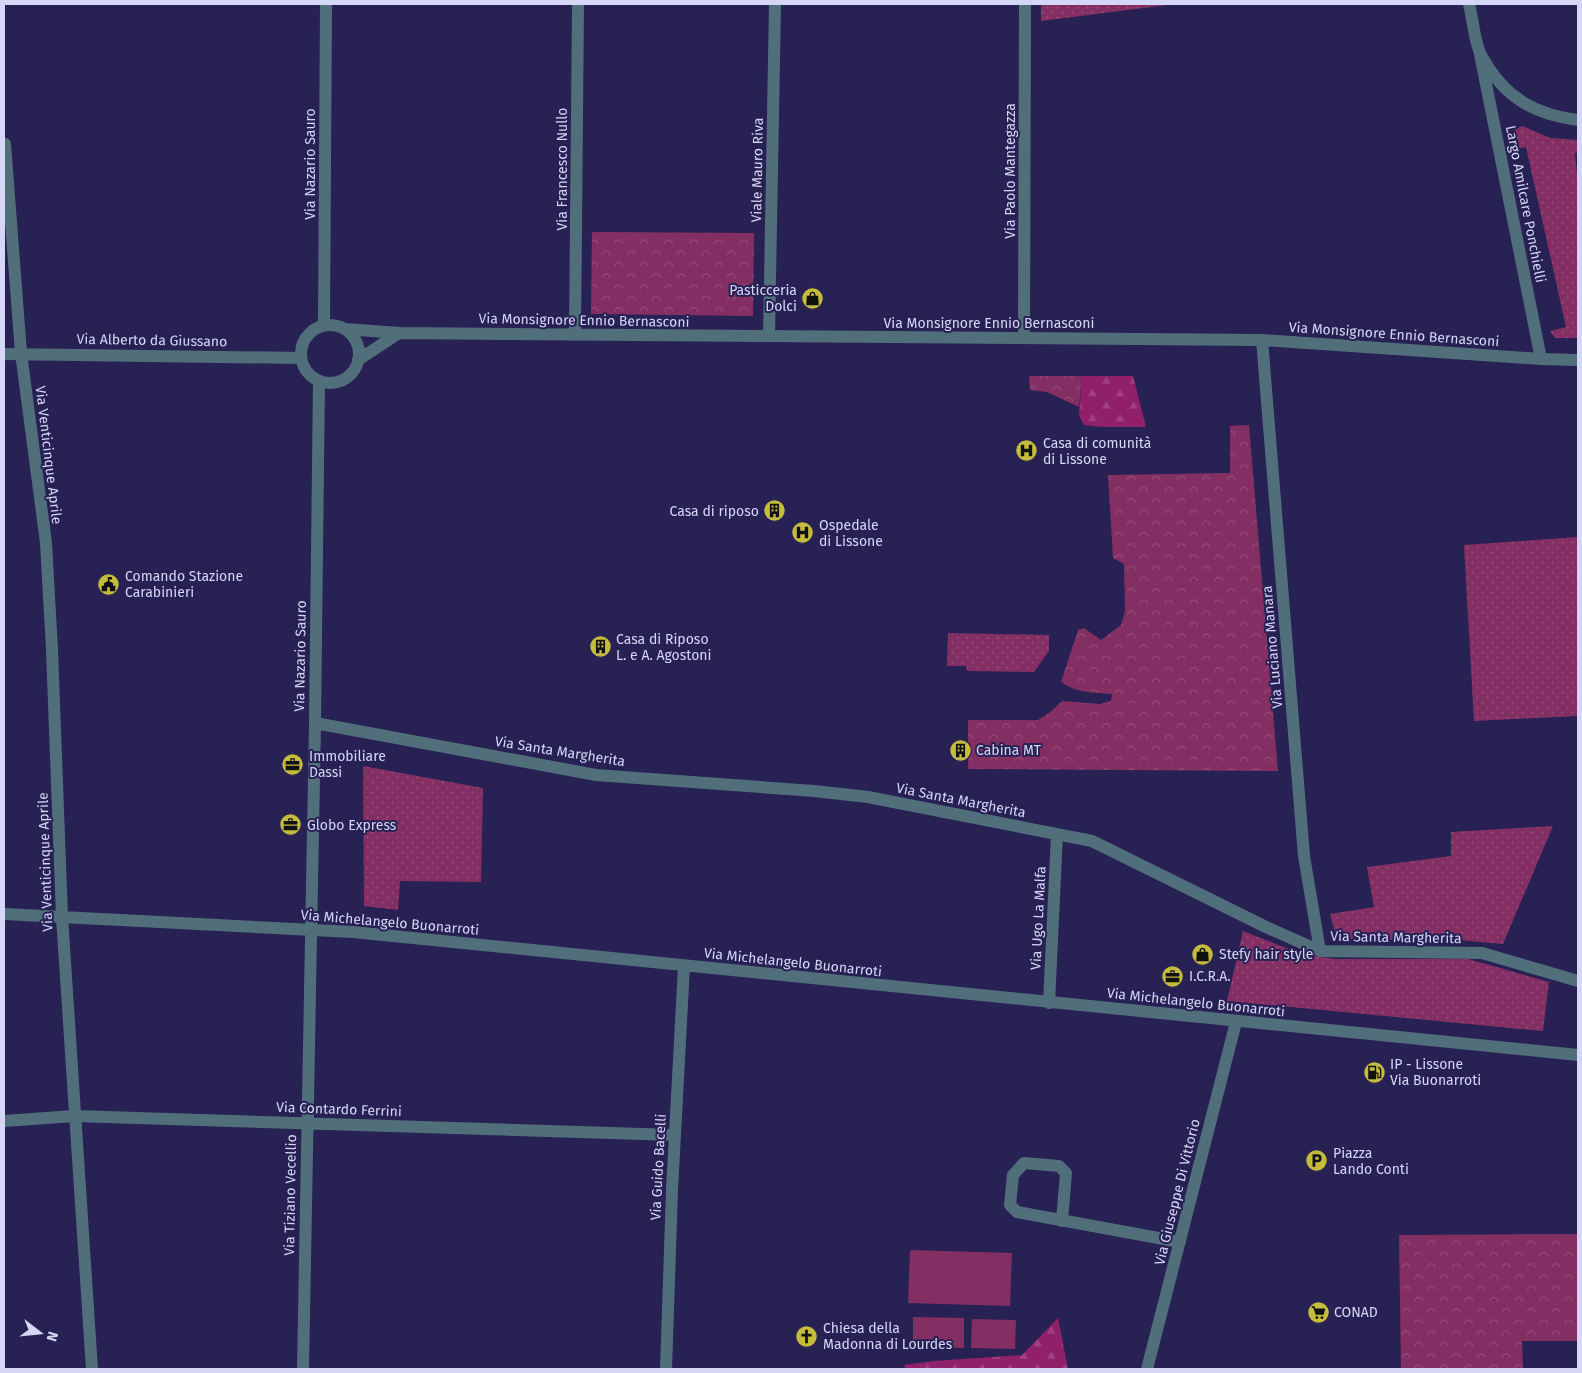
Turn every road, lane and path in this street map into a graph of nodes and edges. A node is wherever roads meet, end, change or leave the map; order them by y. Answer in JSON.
{"nodes":[{"id":1,"x":326,"y":4,"type":"edge"},
{"id":2,"x":578,"y":4,"type":"edge"},
{"id":3,"x":775,"y":4,"type":"edge"},
{"id":4,"x":1025,"y":4,"type":"edge"},
{"id":5,"x":1469,"y":4,"type":"edge"},
{"id":6,"x":1480,"y":54,"type":"junction"},
{"id":7,"x":1578,"y":120,"type":"edge"},
{"id":8,"x":5,"y":144,"type":"dead end"},
{"id":9,"x":324,"y":325,"type":"junction"},
{"id":10,"x":345,"y":329,"type":"junction"},
{"id":11,"x":399,"y":333,"type":"junction"},
{"id":12,"x":575,"y":335,"type":"junction"},
{"id":13,"x":770,"y":336,"type":"junction"},
{"id":14,"x":1024,"y":338,"type":"junction"},
{"id":15,"x":1262,"y":340,"type":"junction"},
{"id":16,"x":21,"y":353,"type":"junction"},
{"id":17,"x":4,"y":354,"type":"edge"},
{"id":18,"x":301,"y":358,"type":"junction"},
{"id":19,"x":1541,"y":359,"type":"junction"},
{"id":20,"x":358,"y":360,"type":"junction"},
{"id":21,"x":1578,"y":360,"type":"edge"},
{"id":22,"x":319,"y":381,"type":"junction"},
{"id":23,"x":315,"y":723,"type":"junction"},
{"id":24,"x":1057,"y":834,"type":"junction"},
{"id":25,"x":4,"y":914,"type":"edge"},
{"id":26,"x":62,"y":917,"type":"junction"},
{"id":27,"x":310,"y":930,"type":"junction"},
{"id":28,"x":1320,"y":951,"type":"junction"},
{"id":29,"x":684,"y":966,"type":"junction"},
{"id":30,"x":1578,"y":981,"type":"edge"},
{"id":31,"x":1049,"y":1003,"type":"junction"},
{"id":32,"x":1236,"y":1022,"type":"junction"},
{"id":33,"x":1578,"y":1055,"type":"edge"},
{"id":34,"x":74,"y":1116,"type":"junction"},
{"id":35,"x":4,"y":1121,"type":"edge"},
{"id":36,"x":306,"y":1123,"type":"junction"},
{"id":37,"x":674,"y":1135,"type":"junction"},
{"id":38,"x":1062,"y":1221,"type":"junction"},
{"id":39,"x":1180,"y":1242,"type":"junction"},
{"id":40,"x":92,"y":1369,"type":"edge"},
{"id":41,"x":303,"y":1369,"type":"edge"},
{"id":42,"x":666,"y":1369,"type":"edge"},
{"id":43,"x":1147,"y":1369,"type":"edge"}],
"edges":[{"from":1,"to":9,"type":"street","name":"Via Nazario Sauro"},
{"from":2,"to":12,"type":"street","name":"Via Francesco Nullo"},
{"from":3,"to":13,"type":"street","name":"Viale Mauro Riva"},
{"from":4,"to":14,"type":"street","name":"Via Paolo Mantegazza"},
{"from":5,"to":6,"type":"street","name":"Largo Amilcare Ponchielli"},
{"from":6,"to":7,"type":"street"},
{"from":6,"to":19,"type":"street","name":"Largo Amilcare Ponchielli"},
{"from":8,"to":16,"type":"street","name":"Via Venticinque Aprile"},
{"from":9,"to":10,"type":"street"},
{"from":9,"to":18,"type":"street"},
{"from":10,"to":11,"type":"street","name":"Via Monsignore Ennio Bernasconi"},
{"from":10,"to":20,"type":"street"},
{"from":11,"to":12,"type":"street","name":"Via Monsignore Ennio Bernasconi"},
{"from":11,"to":20,"type":"street"},
{"from":12,"to":13,"type":"street","name":"Via Monsignore Ennio Bernasconi"},
{"from":13,"to":14,"type":"street","name":"Via Monsignore Ennio Bernasconi"},
{"from":14,"to":15,"type":"street","name":"Via Monsignore Ennio Bernasconi"},
{"from":15,"to":19,"type":"street","name":"Via Monsignore Ennio Bernasconi"},
{"from":15,"to":28,"type":"street","name":"Via Luciano Manara"},
{"from":16,"to":17,"type":"street","name":"Via Alberto da Giussano"},
{"from":16,"to":18,"type":"street","name":"Via Alberto da Giussano"},
{"from":16,"to":26,"type":"street","name":"Via Venticinque Aprile"},
{"from":18,"to":22,"type":"street"},
{"from":19,"to":21,"type":"street","name":"Via Monsignore Ennio Bernasconi"},
{"from":20,"to":22,"type":"street"},
{"from":22,"to":23,"type":"street","name":"Via Nazario Sauro"},
{"from":23,"to":24,"type":"street","name":"Via Santa Margherita"},
{"from":23,"to":27,"type":"street","name":"Via Nazario Sauro"},
{"from":24,"to":28,"type":"street","name":"Via Santa Margherita"},
{"from":24,"to":31,"type":"street","name":"Via Ugo La Malfa"},
{"from":25,"to":26,"type":"street","name":"Via Michelangelo Buonarroti"},
{"from":26,"to":27,"type":"street","name":"Via Michelangelo Buonarroti"},
{"from":26,"to":34,"type":"street","name":"Via Venticinque Aprile"},
{"from":27,"to":29,"type":"street","name":"Via Michelangelo Buonarroti"},
{"from":27,"to":36,"type":"street","name":"Via Tiziano Vecellio"},
{"from":28,"to":30,"type":"street","name":"Via Santa Margherita"},
{"from":29,"to":31,"type":"street","name":"Via Michelangelo Buonarroti"},
{"from":29,"to":37,"type":"street","name":"Via Guido Bacelli"},
{"from":31,"to":32,"type":"street","name":"Via Michelangelo Buonarroti"},
{"from":32,"to":33,"type":"street","name":"Via Michelangelo Buonarroti"},
{"from":32,"to":39,"type":"street","name":"Via Giuseppe Di Vittorio"},
{"from":34,"to":35,"type":"street","name":"Via Contardo Ferrini"},
{"from":34,"to":36,"type":"street","name":"Via Contardo Ferrini"},
{"from":34,"to":40,"type":"street","name":"Via Venticinque Aprile"},
{"from":36,"to":37,"type":"street","name":"Via Contardo Ferrini"},
{"from":36,"to":41,"type":"street","name":"Via Tiziano Vecellio"},
{"from":37,"to":42,"type":"street","name":"Via Guido Bacelli"},
{"from":38,"to":38,"type":"street"},
{"from":38,"to":39,"type":"street"},
{"from":39,"to":43,"type":"street","name":"Via Giuseppe Di Vittorio"}]}
